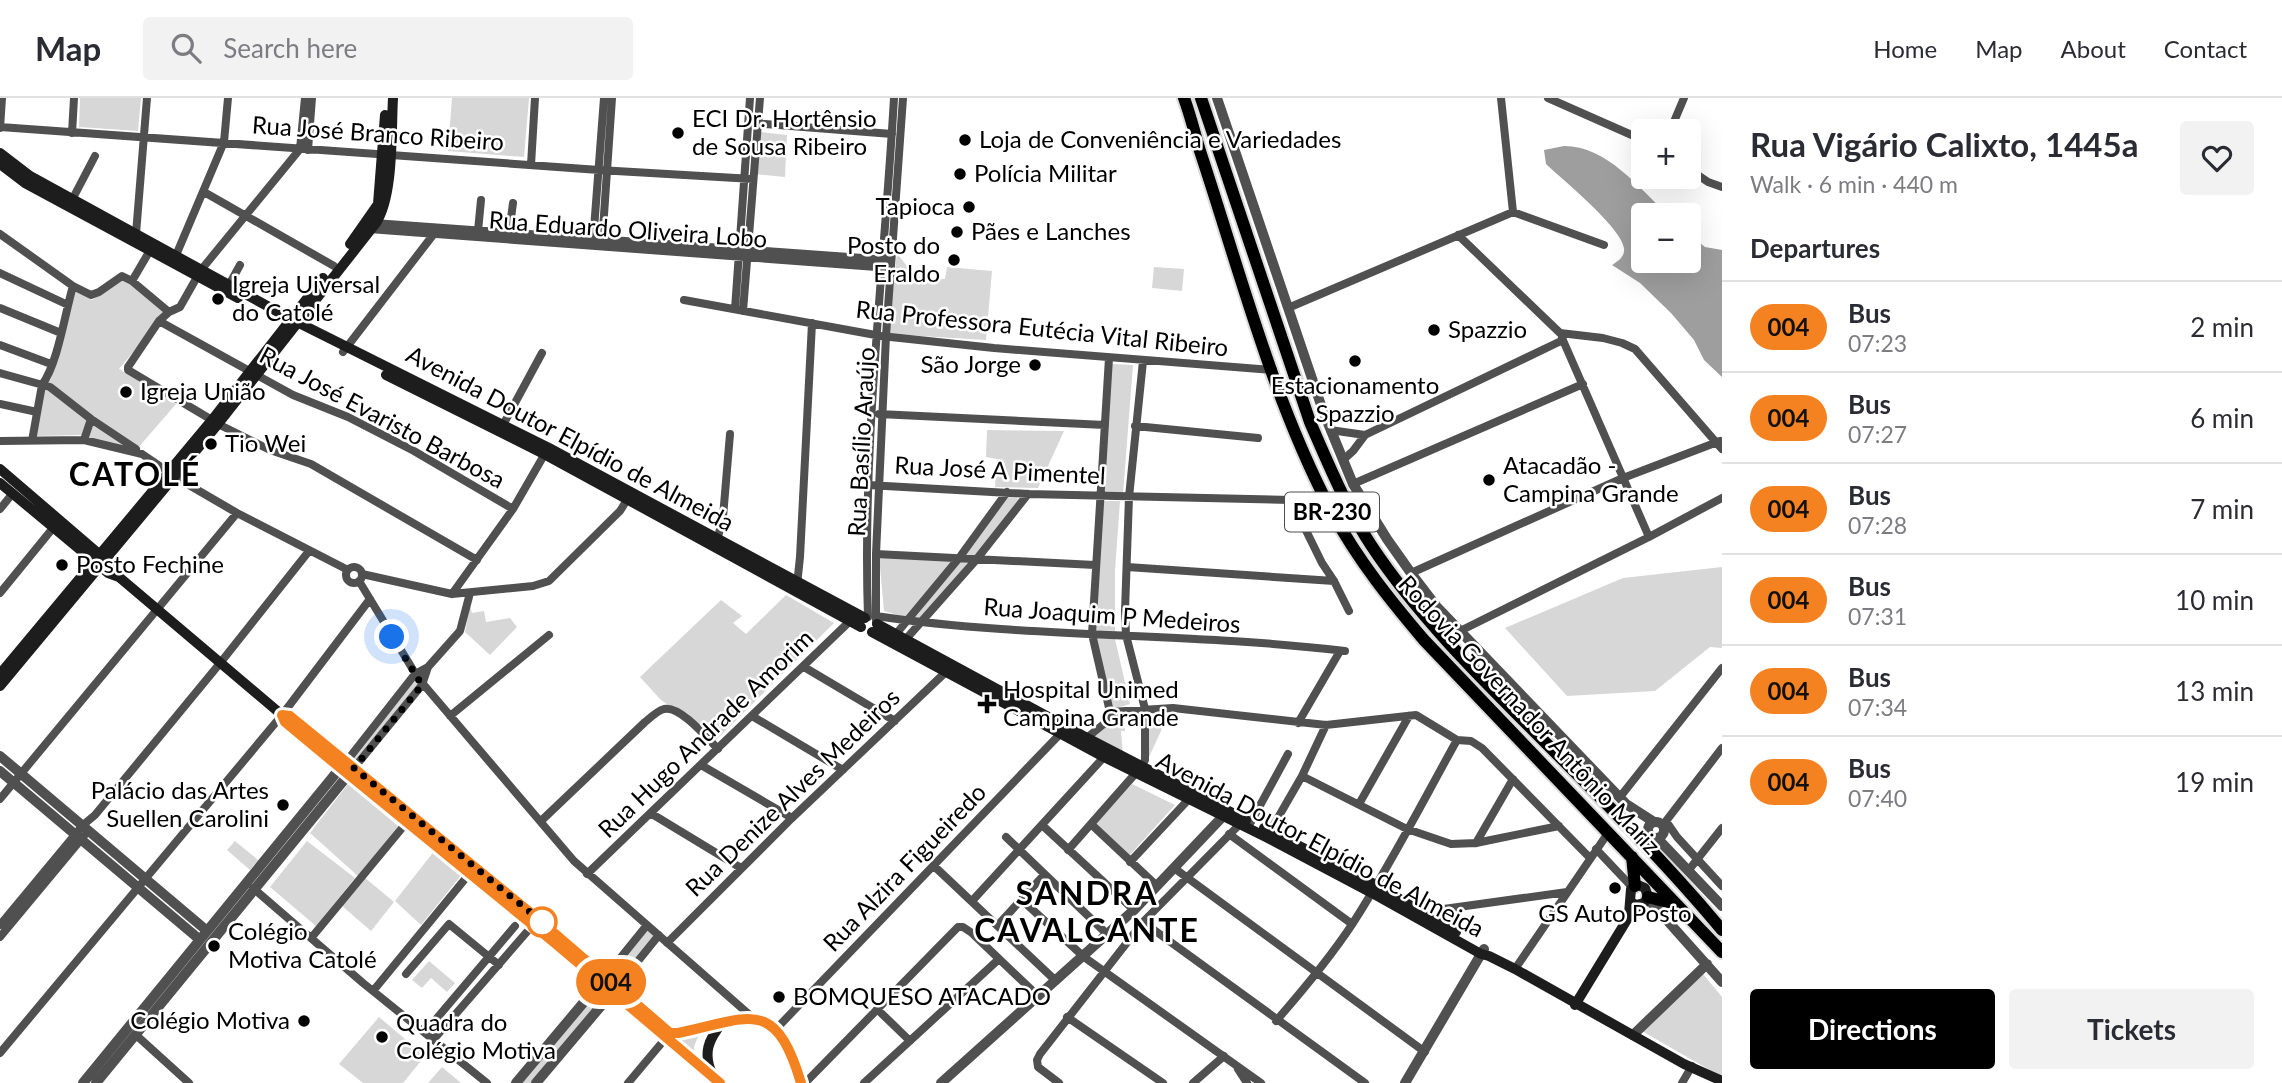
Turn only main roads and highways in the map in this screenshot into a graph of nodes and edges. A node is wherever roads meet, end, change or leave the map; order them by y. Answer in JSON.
{"nodes":[{"id":1,"x":386,"y":98,"type":"edge"},
{"id":2,"x":393,"y":98,"type":"edge"},
{"id":3,"x":1184,"y":98,"type":"edge"},
{"id":4,"x":1200,"y":98,"type":"edge"},
{"id":5,"x":0,"y":153,"type":"edge"},
{"id":6,"x":386,"y":155,"type":"junction"},
{"id":7,"x":0,"y":164,"type":"edge"},
{"id":8,"x":369,"y":225,"type":"junction"},
{"id":9,"x":153,"y":247,"type":"junction"},
{"id":10,"x":199,"y":273,"type":"junction"},
{"id":11,"x":293,"y":323,"type":"junction"},
{"id":12,"x":0,"y":469,"type":"edge"},
{"id":13,"x":172,"y":474,"type":"junction"},
{"id":14,"x":0,"y":483,"type":"edge"},
{"id":15,"x":113,"y":538,"type":"junction"},
{"id":16,"x":85,"y":540,"type":"junction"},
{"id":17,"x":100,"y":561,"type":"junction"},
{"id":18,"x":797,"y":586,"type":"junction"},
{"id":19,"x":871,"y":622,"type":"junction"},
{"id":20,"x":949,"y":669,"type":"junction"},
{"id":21,"x":0,"y":674,"type":"edge"},
{"id":22,"x":0,"y":686,"type":"edge"},
{"id":23,"x":1084,"y":741,"type":"junction"},
{"id":24,"x":1139,"y":770,"type":"junction"},
{"id":25,"x":1226,"y":813,"type":"junction"},
{"id":26,"x":410,"y":819,"type":"junction"},
{"id":27,"x":1632,"y":857,"type":"junction"},
{"id":28,"x":1634,"y":887,"type":"junction"},
{"id":29,"x":1374,"y":889,"type":"junction"},
{"id":30,"x":1642,"y":901,"type":"junction"},
{"id":31,"x":1675,"y":904,"type":"junction"},
{"id":32,"x":1722,"y":930,"type":"edge"},
{"id":33,"x":1722,"y":952,"type":"edge"},
{"id":34,"x":1485,"y":953,"type":"junction"},
{"id":35,"x":606,"y":976,"type":"junction"},
{"id":36,"x":618,"y":986,"type":"junction"},
{"id":37,"x":1574,"y":1001,"type":"junction"},
{"id":38,"x":722,"y":1023,"type":"junction"},
{"id":39,"x":1722,"y":1081,"type":"edge"},
{"id":40,"x":719,"y":1082,"type":"edge"},
{"id":41,"x":803,"y":1083,"type":"edge"}],
"edges":[{"from":1,"to":6,"type":"main road"},
{"from":2,"to":6,"type":"main road"},
{"from":3,"to":27,"type":"highway","name":"Rodovia Governador Antônio Mariz","number":"BR-230"},
{"from":4,"to":32,"type":"highway","name":"Rodovia Governador Antônio Mariz","number":"BR-230"},
{"from":5,"to":9,"type":"main road","name":"Avenida Doutor Elpídio de Almeida"},
{"from":6,"to":8,"type":"main road"},
{"from":7,"to":9,"type":"main road","name":"Avenida Doutor Elpídio de Almeida"},
{"from":8,"to":11,"type":"main road"},
{"from":8,"to":11,"type":"main road"},
{"from":9,"to":10,"type":"main road","name":"Avenida Doutor Elpídio de Almeida"},
{"from":10,"to":11,"type":"main road","name":"Avenida Doutor Elpídio de Almeida"},
{"from":10,"to":11,"type":"main road","name":"Avenida Doutor Elpídio de Almeida"},
{"from":11,"to":13,"type":"main road"},
{"from":11,"to":18,"type":"main road","name":"Avenida Doutor Elpídio de Almeida"},
{"from":12,"to":16,"type":"main road"},
{"from":13,"to":15,"type":"main road"},
{"from":13,"to":17,"type":"main road"},
{"from":14,"to":17,"type":"main road"},
{"from":15,"to":16,"type":"main road"},
{"from":15,"to":17,"type":"main road"},
{"from":16,"to":17,"type":"main road"},
{"from":17,"to":21,"type":"main road"},
{"from":17,"to":22,"type":"main road"},
{"from":17,"to":26,"type":"main road"},
{"from":18,"to":19,"type":"main road","name":"Avenida Doutor Elpídio de Almeida"},
{"from":18,"to":19,"type":"main road","name":"Avenida Doutor Elpídio de Almeida"},
{"from":19,"to":20,"type":"main road","name":"Avenida Doutor Elpídio de Almeida"},
{"from":19,"to":20,"type":"main road","name":"Avenida Doutor Elpídio de Almeida"},
{"from":20,"to":23,"type":"main road","name":"Avenida Doutor Elpídio de Almeida"},
{"from":20,"to":23,"type":"main road","name":"Avenida Doutor Elpídio de Almeida"},
{"from":23,"to":24,"type":"main road","name":"Avenida Doutor Elpídio de Almeida"},
{"from":23,"to":24,"type":"main road","name":"Avenida Doutor Elpídio de Almeida"},
{"from":24,"to":25,"type":"main road","name":"Avenida Doutor Elpídio de Almeida"},
{"from":24,"to":25,"type":"main road","name":"Avenida Doutor Elpídio de Almeida"},
{"from":25,"to":29,"type":"main road","name":"Avenida Doutor Elpídio de Almeida"},
{"from":26,"to":35,"type":"main road"},
{"from":26,"to":35,"type":"main road"},
{"from":27,"to":28,"type":"highway"},
{"from":27,"to":31,"type":"highway","name":"Rodovia Governador Antônio Mariz","number":"BR-230"},
{"from":28,"to":30,"type":"main road"},
{"from":28,"to":30,"type":"main road"},
{"from":29,"to":34,"type":"main road","name":"Avenida Doutor Elpídio de Almeida"},
{"from":29,"to":34,"type":"main road","name":"Avenida Doutor Elpídio de Almeida"},
{"from":30,"to":31,"type":"highway"},
{"from":30,"to":37,"type":"main road"},
{"from":31,"to":33,"type":"highway","name":"Rodovia Governador Antônio Mariz","number":"BR-230"},
{"from":34,"to":37,"type":"main road","name":"Avenida Doutor Elpídio de Almeida"},
{"from":35,"to":36,"type":"main road"},
{"from":36,"to":38,"type":"main road"},
{"from":36,"to":40,"type":"main road"},
{"from":37,"to":39,"type":"main road","name":"Avenida Doutor Elpídio de Almeida"},
{"from":38,"to":40,"type":"main road"},
{"from":38,"to":41,"type":"main road"}]}
